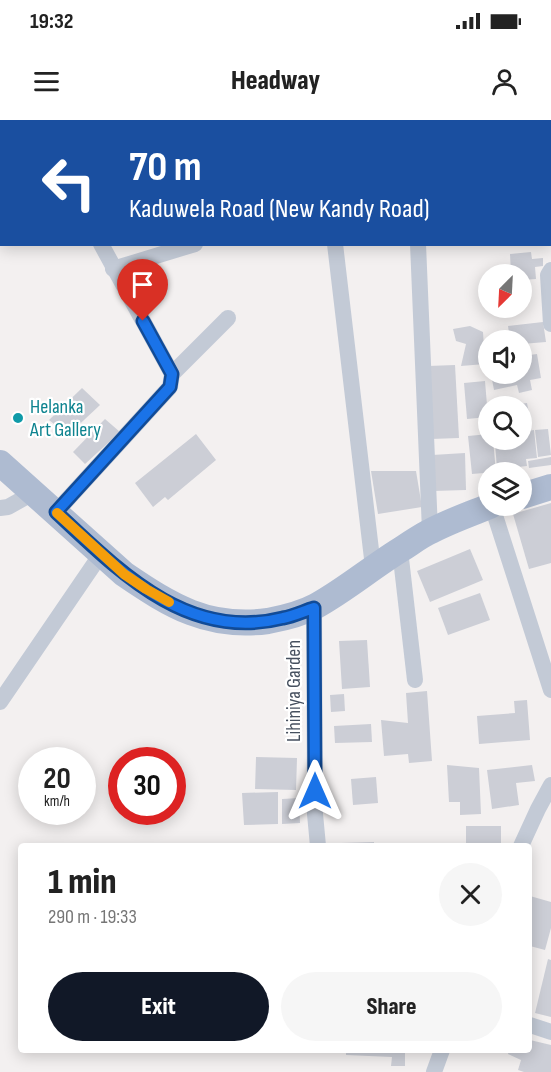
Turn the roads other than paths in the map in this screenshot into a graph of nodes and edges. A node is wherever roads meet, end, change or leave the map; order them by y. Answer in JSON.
{"nodes":[{"id":1,"x":102,"y":246,"type":"edge"},
{"id":2,"x":188,"y":246,"type":"edge"},
{"id":3,"x":335,"y":246,"type":"edge"},
{"id":4,"x":418,"y":246,"type":"edge"},
{"id":5,"x":113,"y":268,"type":"junction"},
{"id":6,"x":551,"y":270,"type":"edge"},
{"id":7,"x":228,"y":318,"type":"dead end"},
{"id":8,"x":551,"y":324,"type":"edge"},
{"id":9,"x":172,"y":374,"type":"junction"},
{"id":10,"x":0,"y":463,"type":"edge"},
{"id":11,"x":551,"y":487,"type":"edge"},
{"id":12,"x":33,"y":493,"type":"junction"},
{"id":13,"x":532,"y":493,"type":"edge"},
{"id":14,"x":0,"y":508,"type":"edge"},
{"id":15,"x":478,"y":511,"type":"edge"},
{"id":16,"x":56,"y":512,"type":"junction"},
{"id":17,"x":494,"y":516,"type":"edge"},
{"id":18,"x":430,"y":531,"type":"junction"},
{"id":19,"x":400,"y":550,"type":"junction"},
{"id":20,"x":101,"y":554,"type":"junction"},
{"id":21,"x":373,"y":567,"type":"junction"},
{"id":22,"x":314,"y":608,"type":"junction"},
{"id":23,"x":415,"y":680,"type":"dead end"},
{"id":24,"x":551,"y":690,"type":"edge"},
{"id":25,"x":0,"y":702,"type":"edge"},
{"id":26,"x":551,"y":785,"type":"edge"},
{"id":27,"x":544,"y":809,"type":"edge"},
{"id":28,"x":318,"y":843,"type":"edge"},
{"id":29,"x":523,"y":843,"type":"edge"},
{"id":30,"x":532,"y":1026,"type":"edge"},
{"id":31,"x":551,"y":1032,"type":"edge"},
{"id":32,"x":441,"y":1053,"type":"edge"},
{"id":33,"x":434,"y":1072,"type":"edge"}],
"edges":[{"from":1,"to":5,"type":"street"},
{"from":2,"to":5,"type":"street"},
{"from":3,"to":21,"type":"street"},
{"from":4,"to":18,"type":"street"},
{"from":5,"to":9,"type":"street"},
{"from":6,"to":8,"type":"street"},
{"from":7,"to":9,"type":"street"},
{"from":9,"to":16,"type":"street"},
{"from":10,"to":12,"type":"main road"},
{"from":11,"to":13,"type":"main road"},
{"from":12,"to":14,"type":"street"},
{"from":12,"to":16,"type":"main road"},
{"from":15,"to":18,"type":"main road"},
{"from":16,"to":20,"type":"main road"},
{"from":17,"to":24,"type":"street"},
{"from":18,"to":19,"type":"main road"},
{"from":19,"to":21,"type":"main road"},
{"from":19,"to":23,"type":"street"},
{"from":20,"to":22,"type":"main road"},
{"from":20,"to":25,"type":"street"},
{"from":21,"to":22,"type":"main road"},
{"from":22,"to":28,"type":"street","name":"Lihiniya Garden"},
{"from":26,"to":27,"type":"street"},
{"from":27,"to":29,"type":"street"},
{"from":30,"to":31,"type":"street"},
{"from":32,"to":33,"type":"street"}]}
